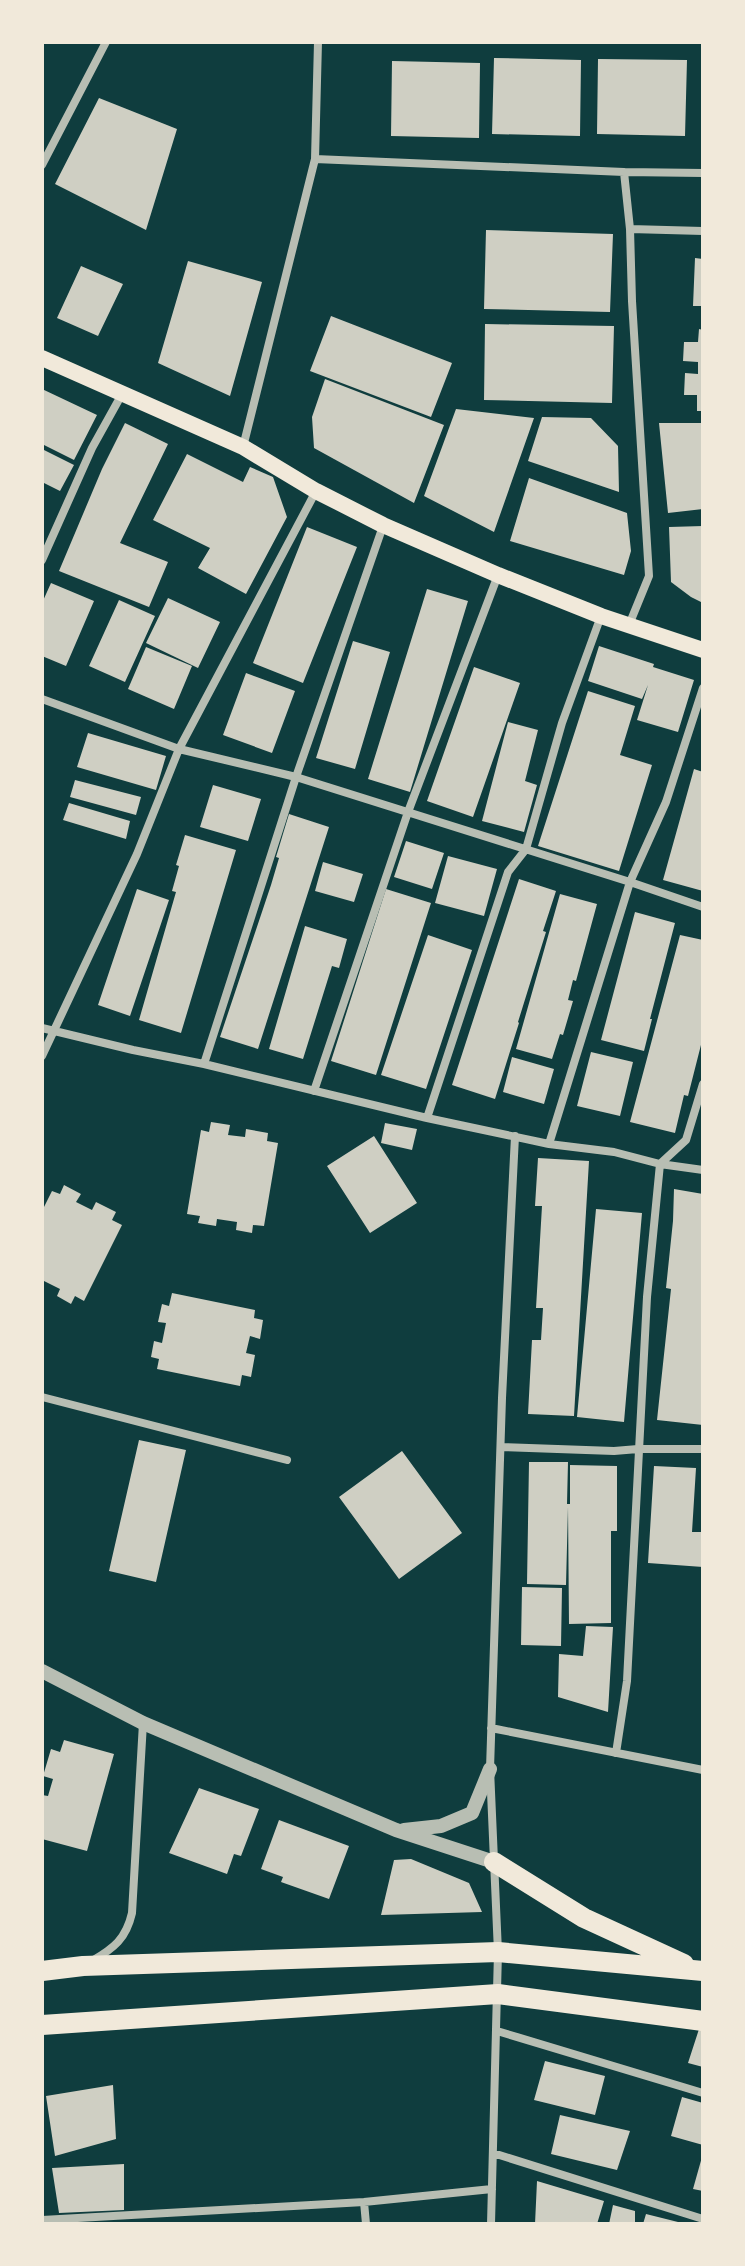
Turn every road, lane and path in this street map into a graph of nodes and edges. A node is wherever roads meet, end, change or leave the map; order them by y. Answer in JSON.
{"nodes":[{"id":1,"x":106,"y":42,"type":"edge"},
{"id":2,"x":318,"y":42,"type":"edge"},
{"id":3,"x":315,"y":159,"type":"junction"},
{"id":4,"x":42,"y":165,"type":"edge"},
{"id":5,"x":624,"y":172,"type":"junction"},
{"id":6,"x":703,"y":173,"type":"edge"},
{"id":7,"x":630,"y":229,"type":"junction"},
{"id":8,"x":703,"y":231,"type":"edge"},
{"id":9,"x":42,"y":358,"type":"edge"},
{"id":10,"x":122,"y":394,"type":"junction"},
{"id":11,"x":243,"y":447,"type":"junction"},
{"id":12,"x":316,"y":491,"type":"junction"},
{"id":13,"x":383,"y":525,"type":"junction"},
{"id":14,"x":42,"y":560,"type":"edge"},
{"id":15,"x":498,"y":575,"type":"junction"},
{"id":16,"x":601,"y":616,"type":"junction"},
{"id":17,"x":629,"y":625,"type":"junction"},
{"id":18,"x":703,"y":650,"type":"edge"},
{"id":19,"x":703,"y":688,"type":"edge"},
{"id":20,"x":42,"y":699,"type":"edge"},
{"id":21,"x":179,"y":749,"type":"junction"},
{"id":22,"x":296,"y":777,"type":"junction"},
{"id":23,"x":408,"y":812,"type":"junction"},
{"id":24,"x":526,"y":849,"type":"junction"},
{"id":25,"x":630,"y":882,"type":"junction"},
{"id":26,"x":703,"y":907,"type":"edge"},
{"id":27,"x":42,"y":1028,"type":"edge"},
{"id":28,"x":54,"y":1031,"type":"junction"},
{"id":29,"x":42,"y":1056,"type":"edge"},
{"id":30,"x":204,"y":1064,"type":"junction"},
{"id":31,"x":703,"y":1084,"type":"edge"},
{"id":32,"x":314,"y":1091,"type":"junction"},
{"id":33,"x":427,"y":1118,"type":"junction"},
{"id":34,"x":515,"y":1136,"type":"junction"},
{"id":35,"x":549,"y":1144,"type":"junction"},
{"id":36,"x":660,"y":1164,"type":"junction"},
{"id":37,"x":703,"y":1170,"type":"edge"},
{"id":38,"x":42,"y":1397,"type":"edge"},
{"id":39,"x":501,"y":1447,"type":"junction"},
{"id":40,"x":638,"y":1449,"type":"junction"},
{"id":41,"x":703,"y":1449,"type":"edge"},
{"id":42,"x":287,"y":1460,"type":"dead end"},
{"id":43,"x":42,"y":1671,"type":"edge"},
{"id":44,"x":143,"y":1723,"type":"junction"},
{"id":45,"x":491,"y":1728,"type":"junction"},
{"id":46,"x":616,"y":1753,"type":"junction"},
{"id":47,"x":490,"y":1769,"type":"junction"},
{"id":48,"x":703,"y":1770,"type":"edge"},
{"id":49,"x":396,"y":1830,"type":"junction"},
{"id":50,"x":494,"y":1862,"type":"junction"},
{"id":51,"x":498,"y":1952,"type":"junction"},
{"id":52,"x":83,"y":1966,"type":"junction"},
{"id":53,"x":42,"y":1971,"type":"edge"},
{"id":54,"x":701,"y":1971,"type":"edge"},
{"id":55,"x":498,"y":1994,"type":"junction"},
{"id":56,"x":703,"y":2021,"type":"edge"},
{"id":57,"x":42,"y":2025,"type":"edge"},
{"id":58,"x":497,"y":2031,"type":"junction"},
{"id":59,"x":703,"y":2093,"type":"edge"},
{"id":60,"x":493,"y":2153,"type":"junction"},
{"id":61,"x":492,"y":2189,"type":"junction"},
{"id":62,"x":364,"y":2202,"type":"junction"},
{"id":63,"x":703,"y":2219,"type":"edge"},
{"id":64,"x":42,"y":2220,"type":"edge"},
{"id":65,"x":366,"y":2224,"type":"edge"},
{"id":66,"x":491,"y":2224,"type":"edge"}],
"edges":[{"from":1,"to":4,"type":"street"},
{"from":2,"to":3,"type":"street"},
{"from":3,"to":5,"type":"street"},
{"from":3,"to":11,"type":"street"},
{"from":5,"to":6,"type":"street"},
{"from":5,"to":7,"type":"street"},
{"from":7,"to":8,"type":"street"},
{"from":7,"to":17,"type":"street"},
{"from":9,"to":10,"type":"main road"},
{"from":10,"to":11,"type":"main road"},
{"from":10,"to":14,"type":"street"},
{"from":11,"to":12,"type":"main road"},
{"from":12,"to":13,"type":"main road"},
{"from":12,"to":21,"type":"street"},
{"from":13,"to":15,"type":"main road"},
{"from":13,"to":22,"type":"street"},
{"from":15,"to":16,"type":"main road"},
{"from":15,"to":23,"type":"street"},
{"from":16,"to":17,"type":"main road"},
{"from":16,"to":24,"type":"street"},
{"from":17,"to":18,"type":"main road"},
{"from":19,"to":25,"type":"street"},
{"from":20,"to":21,"type":"street"},
{"from":21,"to":22,"type":"street"},
{"from":21,"to":28,"type":"street"},
{"from":22,"to":23,"type":"street"},
{"from":22,"to":30,"type":"street"},
{"from":23,"to":24,"type":"street"},
{"from":23,"to":32,"type":"street"},
{"from":24,"to":25,"type":"street"},
{"from":24,"to":33,"type":"street"},
{"from":25,"to":26,"type":"street"},
{"from":25,"to":35,"type":"street"},
{"from":27,"to":28,"type":"street"},
{"from":28,"to":29,"type":"street"},
{"from":28,"to":30,"type":"street"},
{"from":30,"to":32,"type":"street"},
{"from":31,"to":36,"type":"street"},
{"from":32,"to":33,"type":"street"},
{"from":33,"to":34,"type":"street"},
{"from":34,"to":35,"type":"street"},
{"from":34,"to":39,"type":"street"},
{"from":35,"to":36,"type":"street"},
{"from":36,"to":37,"type":"street"},
{"from":36,"to":40,"type":"street"},
{"from":38,"to":42,"type":"street"},
{"from":39,"to":40,"type":"street"},
{"from":39,"to":45,"type":"street"},
{"from":40,"to":41,"type":"street"},
{"from":40,"to":46,"type":"street"},
{"from":43,"to":44,"type":"street"},
{"from":44,"to":49,"type":"street"},
{"from":44,"to":52,"type":"street"},
{"from":45,"to":46,"type":"street"},
{"from":45,"to":47,"type":"street"},
{"from":46,"to":48,"type":"street"},
{"from":47,"to":49,"type":"street"},
{"from":47,"to":50,"type":"street"},
{"from":49,"to":50,"type":"street"},
{"from":50,"to":51,"type":"street"},
{"from":50,"to":54,"type":"main road"},
{"from":51,"to":52,"type":"main road"},
{"from":51,"to":54,"type":"main road"},
{"from":51,"to":55,"type":"street"},
{"from":52,"to":53,"type":"main road"},
{"from":55,"to":56,"type":"main road"},
{"from":55,"to":57,"type":"main road"},
{"from":55,"to":58,"type":"street"},
{"from":58,"to":59,"type":"street"},
{"from":58,"to":60,"type":"street"},
{"from":60,"to":61,"type":"street"},
{"from":60,"to":63,"type":"street"},
{"from":61,"to":62,"type":"street"},
{"from":61,"to":66,"type":"street"},
{"from":62,"to":64,"type":"street"},
{"from":62,"to":65,"type":"street"}]}
